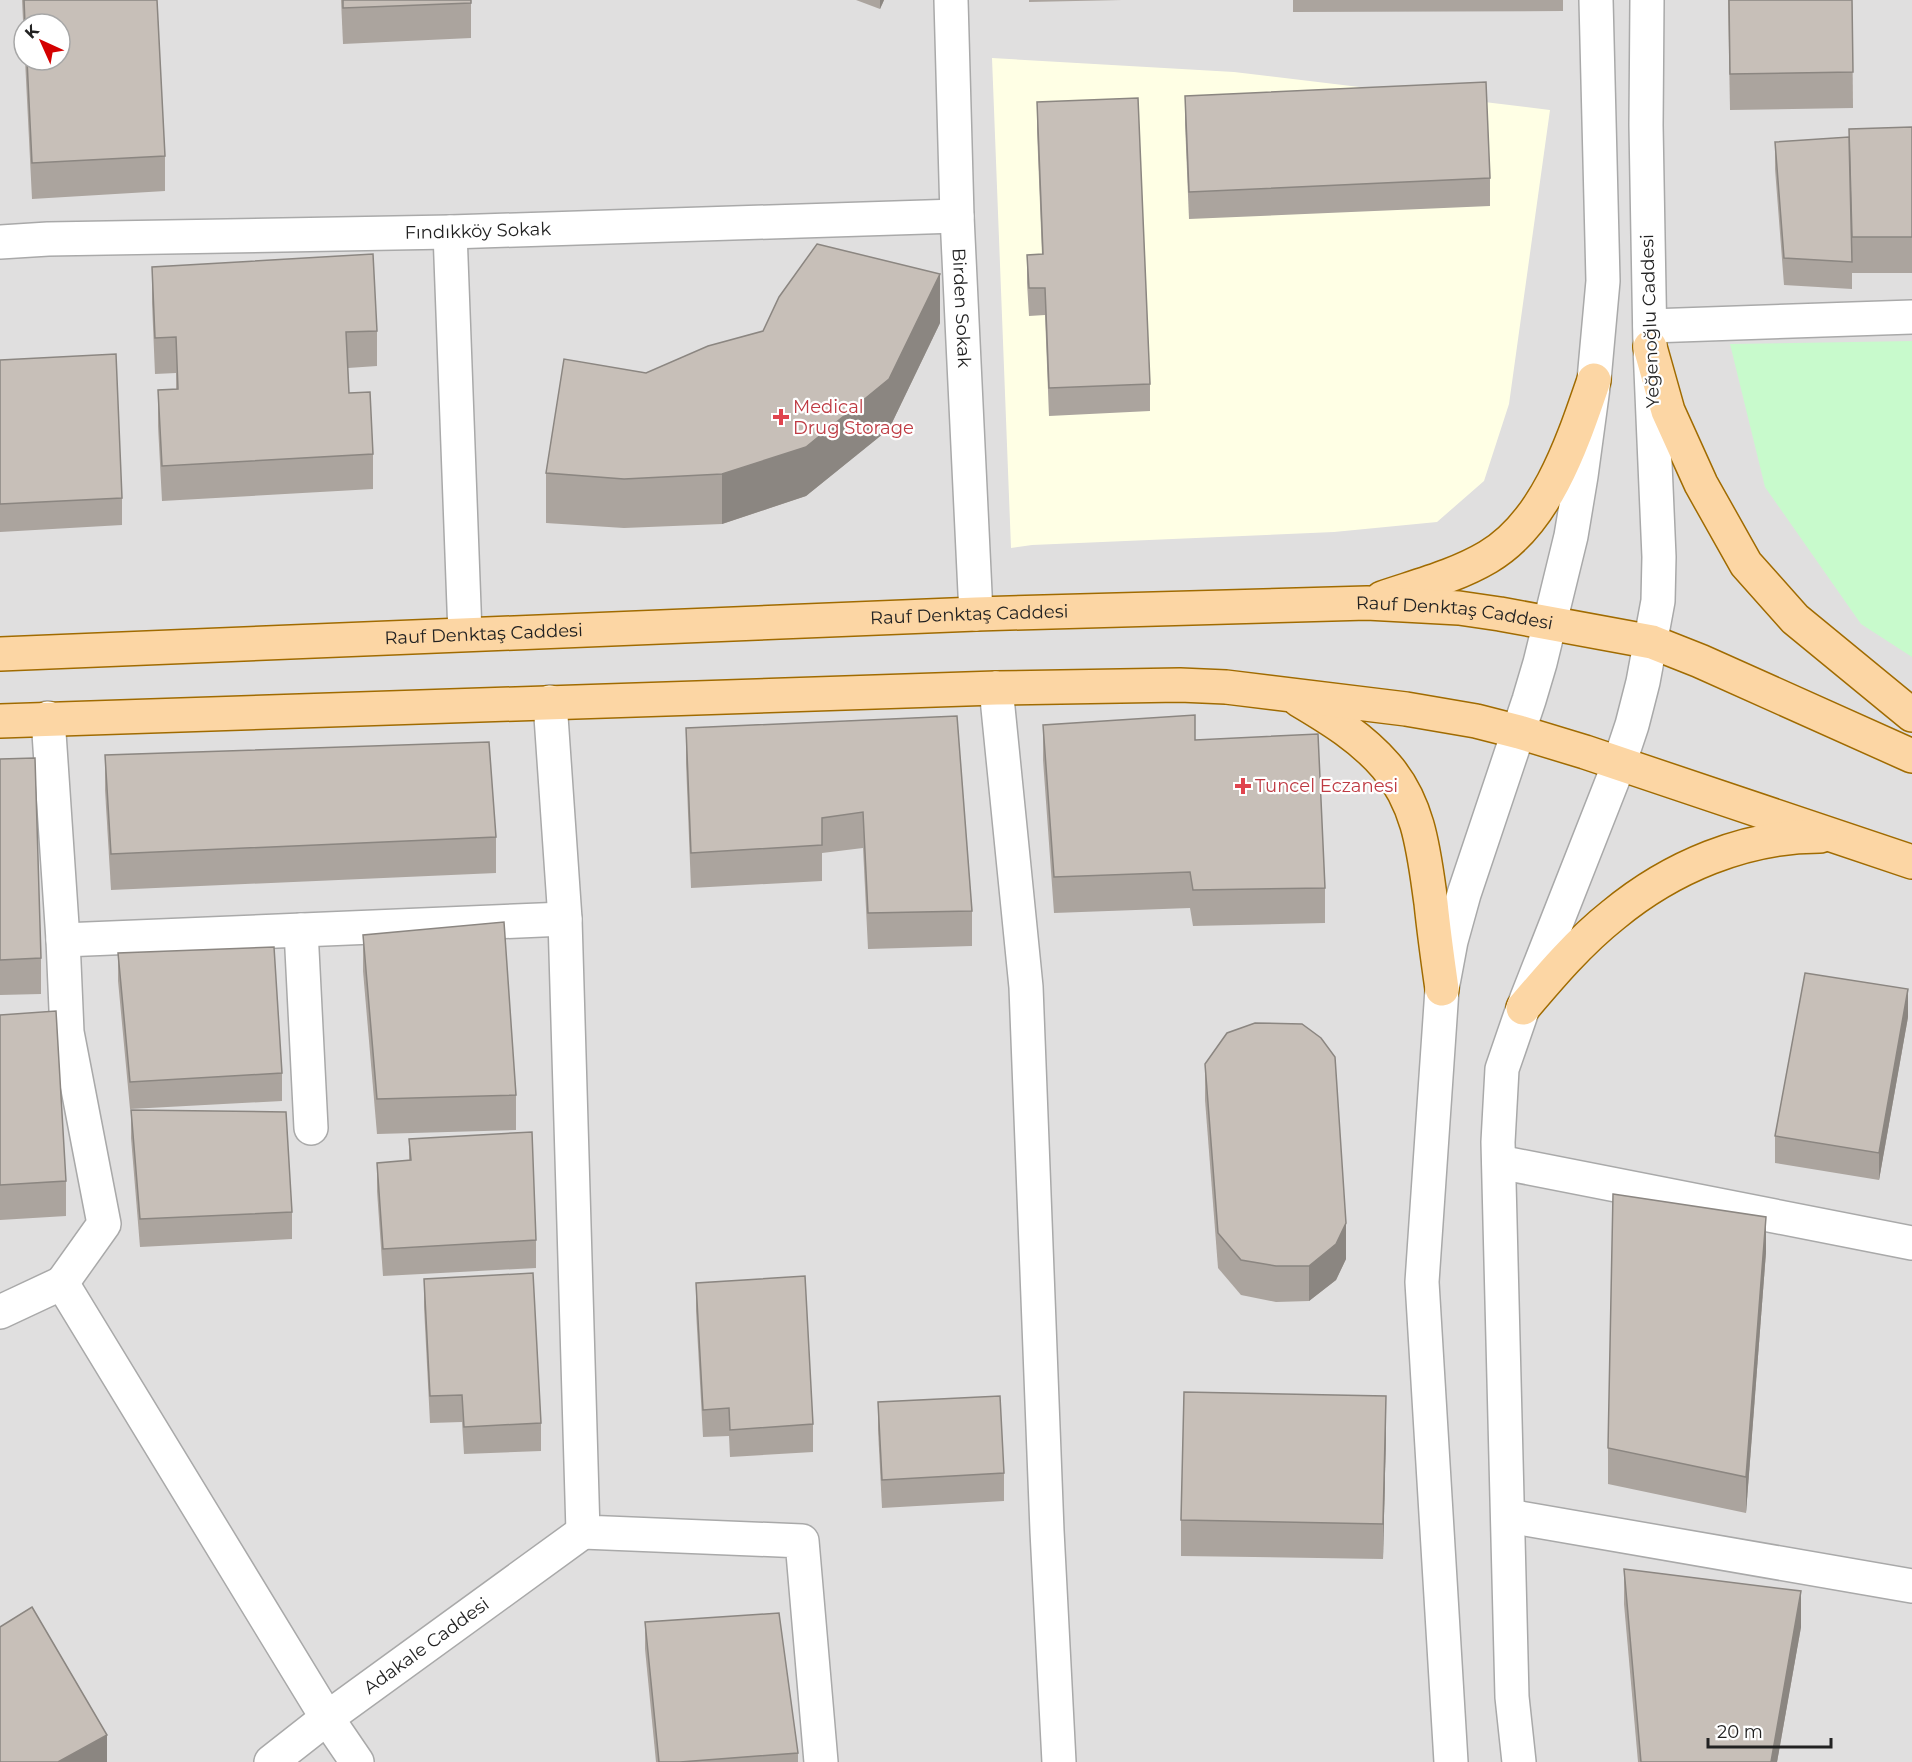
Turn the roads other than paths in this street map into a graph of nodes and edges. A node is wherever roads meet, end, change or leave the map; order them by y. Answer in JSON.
{"nodes":[{"id":1,"x":951,"y":0,"type":"edge"},
{"id":2,"x":1596,"y":0,"type":"edge"},
{"id":3,"x":1647,"y":0,"type":"edge"},
{"id":4,"x":957,"y":216,"type":"junction"},
{"id":5,"x":450,"y":231,"type":"junction"},
{"id":6,"x":0,"y":242,"type":"edge"},
{"id":7,"x":1912,"y":317,"type":"edge"},
{"id":8,"x":1650,"y":337,"type":"junction"},
{"id":9,"x":1594,"y":380,"type":"junction"},
{"id":10,"x":1367,"y":603,"type":"junction"},
{"id":11,"x":976,"y":614,"type":"junction"},
{"id":12,"x":1550,"y":622,"type":"junction"},
{"id":13,"x":465,"y":634,"type":"junction"},
{"id":14,"x":1652,"y":642,"type":"junction"},
{"id":15,"x":0,"y":654,"type":"edge"},
{"id":16,"x":996,"y":688,"type":"junction"},
{"id":17,"x":1290,"y":695,"type":"junction"},
{"id":18,"x":550,"y":702,"type":"junction"},
{"id":19,"x":1912,"y":716,"type":"edge"},
{"id":20,"x":48,"y":718,"type":"junction"},
{"id":21,"x":0,"y":721,"type":"edge"},
{"id":22,"x":1519,"y":732,"type":"junction"},
{"id":23,"x":1912,"y":756,"type":"edge"},
{"id":24,"x":1619,"y":764,"type":"junction"},
{"id":25,"x":1839,"y":836,"type":"junction"},
{"id":26,"x":1912,"y":861,"type":"edge"},
{"id":27,"x":565,"y":919,"type":"junction"},
{"id":28,"x":301,"y":930,"type":"junction"},
{"id":29,"x":63,"y":940,"type":"junction"},
{"id":30,"x":1442,"y":989,"type":"junction"},
{"id":31,"x":1523,"y":1008,"type":"junction"},
{"id":32,"x":67,"y":1032,"type":"junction"},
{"id":33,"x":34,"y":1035,"type":"edge"},
{"id":34,"x":311,"y":1128,"type":"dead end"},
{"id":35,"x":1499,"y":1162,"type":"junction"},
{"id":36,"x":1912,"y":1243,"type":"edge"},
{"id":37,"x":62,"y":1283,"type":"junction"},
{"id":38,"x":0,"y":1312,"type":"edge"},
{"id":39,"x":1508,"y":1516,"type":"junction"},
{"id":40,"x":583,"y":1532,"type":"junction"},
{"id":41,"x":1912,"y":1586,"type":"edge"},
{"id":42,"x":327,"y":1718,"type":"junction"},
{"id":43,"x":271,"y":1762,"type":"edge"},
{"id":44,"x":357,"y":1762,"type":"edge"},
{"id":45,"x":821,"y":1762,"type":"edge"},
{"id":46,"x":1059,"y":1762,"type":"edge"},
{"id":47,"x":1451,"y":1762,"type":"edge"},
{"id":48,"x":1519,"y":1762,"type":"edge"}],
"edges":[{"from":1,"to":4,"type":"street","name":"Birden Sokak"},
{"from":2,"to":9,"type":"street"},
{"from":3,"to":8,"type":"street","name":"Yeğenoğlu Caddesi"},
{"from":4,"to":5,"type":"street","name":"Fındıkköy Sokak"},
{"from":4,"to":11,"type":"street","name":"Birden Sokak"},
{"from":5,"to":6,"type":"street","name":"Fındıkköy Sokak"},
{"from":5,"to":13,"type":"street"},
{"from":7,"to":8,"type":"street"},
{"from":8,"to":14,"type":"street","name":"Yeğenoğlu Caddesi"},
{"from":8,"to":19,"type":"main road"},
{"from":9,"to":10,"type":"main road"},
{"from":9,"to":12,"type":"street"},
{"from":10,"to":11,"type":"main road","name":"Rauf Denktaş Caddesi"},
{"from":10,"to":12,"type":"main road","name":"Rauf Denktaş Caddesi"},
{"from":11,"to":13,"type":"main road","name":"Rauf Denktaş Caddesi"},
{"from":12,"to":14,"type":"main road","name":"Rauf Denktaş Caddesi"},
{"from":12,"to":22,"type":"street"},
{"from":13,"to":15,"type":"main road","name":"Rauf Denktaş Caddesi"},
{"from":14,"to":23,"type":"main road","name":"Rauf Denktaş Caddesi"},
{"from":14,"to":24,"type":"street","name":"Yeğenoğlu Caddesi"},
{"from":16,"to":17,"type":"main road"},
{"from":16,"to":18,"type":"main road"},
{"from":16,"to":46,"type":"street"},
{"from":17,"to":22,"type":"main road"},
{"from":17,"to":30,"type":"main road"},
{"from":18,"to":20,"type":"main road"},
{"from":18,"to":27,"type":"street"},
{"from":20,"to":21,"type":"main road"},
{"from":20,"to":29,"type":"street"},
{"from":22,"to":24,"type":"main road"},
{"from":22,"to":30,"type":"street"},
{"from":24,"to":25,"type":"main road"},
{"from":24,"to":31,"type":"street","name":"Yeğenoğlu Caddesi"},
{"from":25,"to":26,"type":"main road"},
{"from":25,"to":31,"type":"main road"},
{"from":27,"to":28,"type":"street"},
{"from":27,"to":40,"type":"street"},
{"from":28,"to":29,"type":"street"},
{"from":28,"to":34,"type":"street"},
{"from":29,"to":32,"type":"street"},
{"from":30,"to":47,"type":"street"},
{"from":31,"to":35,"type":"street","name":"Yeğenoğlu Caddesi"},
{"from":32,"to":33,"type":"street"},
{"from":32,"to":37,"type":"street"},
{"from":35,"to":36,"type":"street"},
{"from":35,"to":39,"type":"street","name":"Yeğenoğlu Caddesi"},
{"from":37,"to":38,"type":"street"},
{"from":37,"to":42,"type":"street"},
{"from":39,"to":41,"type":"street"},
{"from":39,"to":48,"type":"street","name":"Yeğenoğlu Caddesi"},
{"from":40,"to":42,"type":"street","name":"Adakale Caddesi"},
{"from":40,"to":45,"type":"street"},
{"from":42,"to":43,"type":"street","name":"Adakale Caddesi"},
{"from":42,"to":44,"type":"street"}]}
